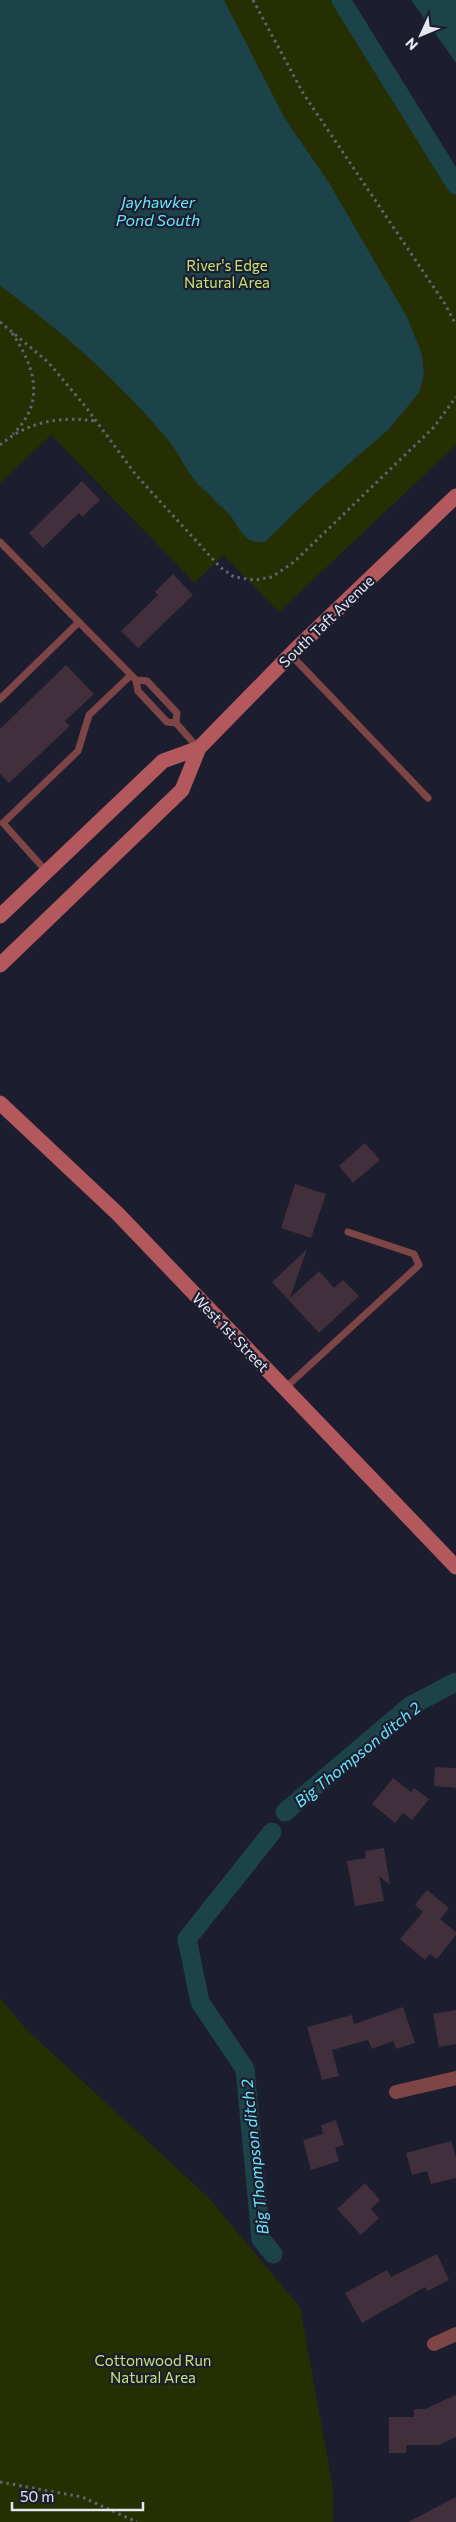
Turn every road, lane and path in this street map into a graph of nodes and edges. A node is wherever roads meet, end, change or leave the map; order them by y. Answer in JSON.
{"nodes":[{"id":1,"x":253,"y":0,"type":"edge"},
{"id":2,"x":0,"y":322,"type":"edge"},
{"id":3,"x":456,"y":325,"type":"edge"},
{"id":4,"x":10,"y":331,"type":"junction"},
{"id":5,"x":456,"y":397,"type":"edge"},
{"id":6,"x":95,"y":421,"type":"junction"},
{"id":7,"x":13,"y":434,"type":"junction"},
{"id":8,"x":0,"y":445,"type":"edge"},
{"id":9,"x":456,"y":496,"type":"edge"},
{"id":10,"x":0,"y":542,"type":"edge"},
{"id":11,"x":79,"y":622,"type":"junction"},
{"id":12,"x":291,"y":655,"type":"junction"},
{"id":13,"x":134,"y":678,"type":"junction"},
{"id":14,"x":0,"y":699,"type":"edge"},
{"id":15,"x":176,"y":724,"type":"junction"},
{"id":16,"x":199,"y":748,"type":"junction"},
{"id":17,"x":428,"y":798,"type":"dead end"},
{"id":18,"x":2,"y":821,"type":"edge"},
{"id":19,"x":47,"y":872,"type":"junction"},
{"id":20,"x":0,"y":916,"type":"edge"},
{"id":21,"x":0,"y":964,"type":"edge"},
{"id":22,"x":0,"y":1103,"type":"edge"},
{"id":23,"x":348,"y":1232,"type":"dead end"},
{"id":24,"x":284,"y":1388,"type":"junction"},
{"id":25,"x":456,"y":1567,"type":"edge"},
{"id":26,"x":456,"y":2078,"type":"edge"},
{"id":27,"x":396,"y":2092,"type":"dead end"},
{"id":28,"x":456,"y":2334,"type":"edge"},
{"id":29,"x":434,"y":2344,"type":"dead end"},
{"id":30,"x":0,"y":2482,"type":"edge"},
{"id":31,"x":136,"y":2522,"type":"edge"}],
"edges":[{"from":1,"to":3,"type":"path"},
{"from":2,"to":4,"type":"path"},
{"from":4,"to":6,"type":"path"},
{"from":4,"to":7,"type":"path"},
{"from":5,"to":6,"type":"path"},
{"from":6,"to":7,"type":"path"},
{"from":7,"to":8,"type":"path"},
{"from":9,"to":12,"type":"main road","name":"South Taft Avenue"},
{"from":10,"to":11,"type":"lane"},
{"from":11,"to":13,"type":"lane"},
{"from":11,"to":14,"type":"lane"},
{"from":12,"to":16,"type":"main road","name":"South Taft Avenue"},
{"from":12,"to":17,"type":"lane"},
{"from":13,"to":15,"type":"lane"},
{"from":13,"to":15,"type":"lane"},
{"from":13,"to":18,"type":"lane"},
{"from":15,"to":16,"type":"lane"},
{"from":16,"to":19,"type":"main road","name":"South Taft Avenue"},
{"from":16,"to":21,"type":"main road","name":"South Taft Avenue"},
{"from":18,"to":19,"type":"lane"},
{"from":19,"to":20,"type":"main road","name":"South Taft Avenue"},
{"from":22,"to":24,"type":"main road","name":"West 1st Street"},
{"from":23,"to":24,"type":"lane"},
{"from":24,"to":25,"type":"main road","name":"West 1st Street"},
{"from":26,"to":27,"type":"street"},
{"from":28,"to":29,"type":"street"},
{"from":30,"to":31,"type":"path"}]}
